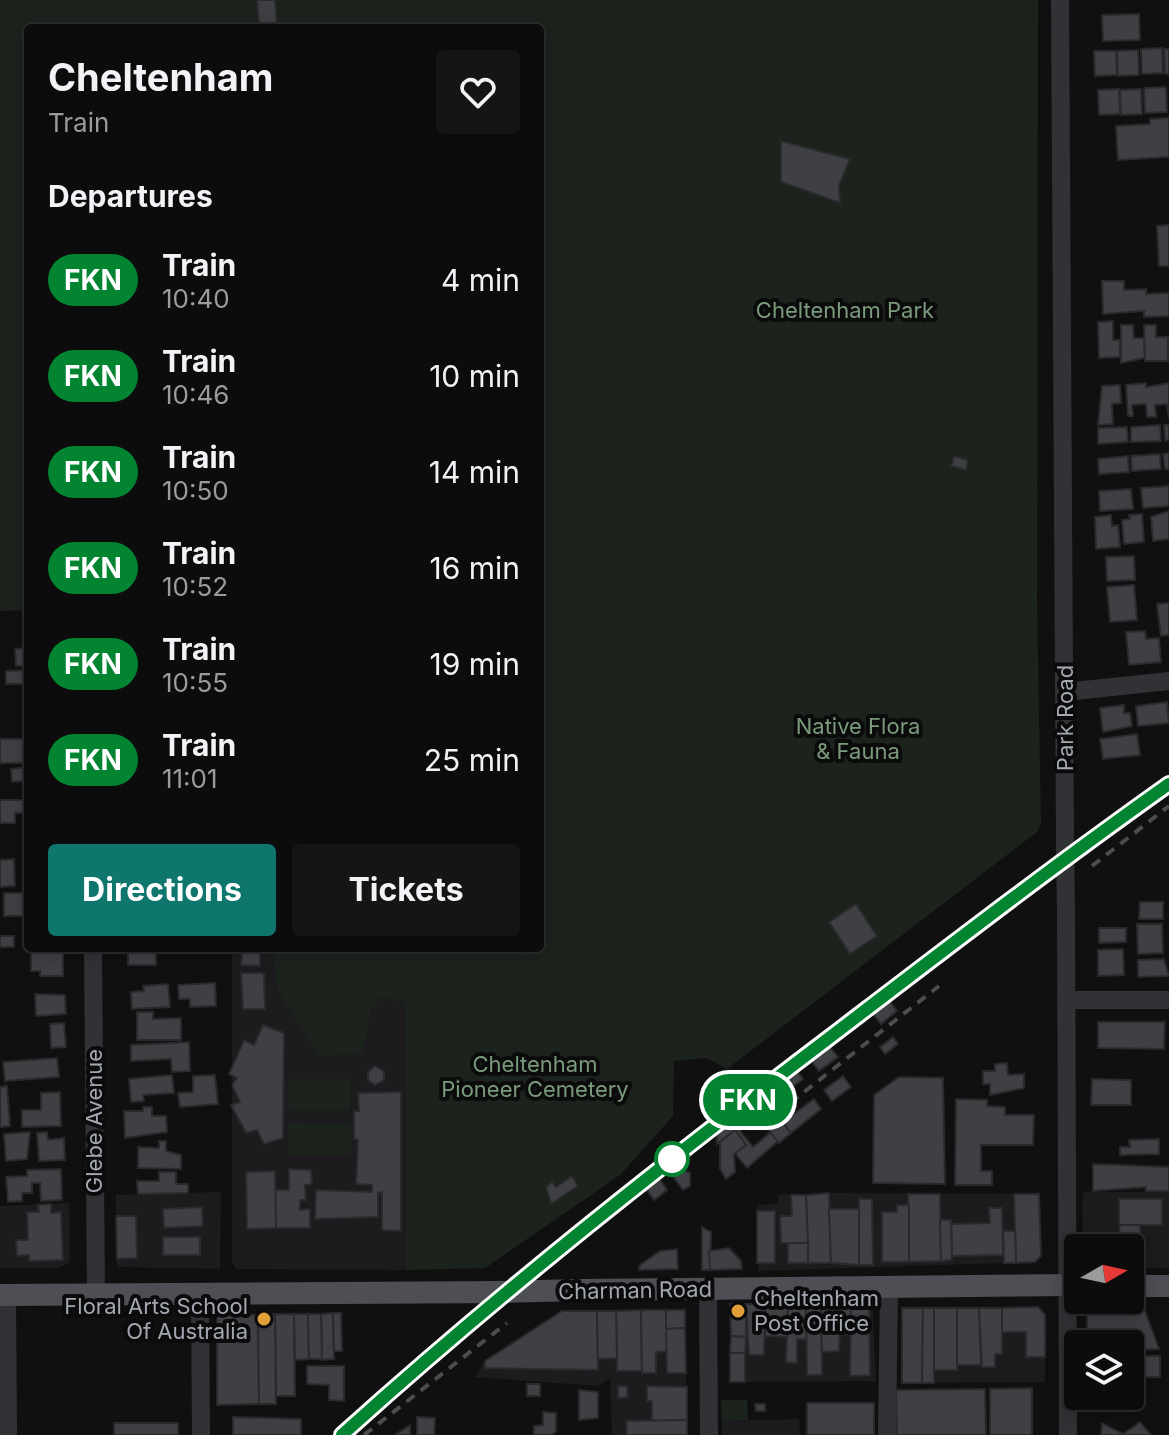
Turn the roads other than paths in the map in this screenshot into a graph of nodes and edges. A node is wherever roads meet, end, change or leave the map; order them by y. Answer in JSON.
{"nodes":[{"id":1,"x":1060,"y":0,"type":"edge"},
{"id":2,"x":1169,"y":681,"type":"edge"},
{"id":3,"x":1065,"y":692,"type":"junction"},
{"id":4,"x":93,"y":952,"type":"edge"},
{"id":5,"x":1066,"y":1000,"type":"junction"},
{"id":6,"x":1169,"y":1000,"type":"edge"},
{"id":7,"x":1071,"y":1234,"type":"edge"},
{"id":8,"x":1064,"y":1285,"type":"edge"},
{"id":9,"x":1144,"y":1286,"type":"edge"},
{"id":10,"x":1169,"y":1286,"type":"edge"},
{"id":11,"x":889,"y":1287,"type":"junction"},
{"id":12,"x":708,"y":1289,"type":"junction"},
{"id":13,"x":96,"y":1294,"type":"junction"},
{"id":14,"x":200,"y":1294,"type":"junction"},
{"id":15,"x":4,"y":1295,"type":"edge"},
{"id":16,"x":1071,"y":1314,"type":"edge"},
{"id":17,"x":8,"y":1435,"type":"edge"},
{"id":18,"x":201,"y":1435,"type":"edge"},
{"id":19,"x":709,"y":1435,"type":"edge"},
{"id":20,"x":887,"y":1435,"type":"edge"},
{"id":21,"x":1068,"y":1435,"type":"edge"}],
"edges":[{"from":1,"to":3,"type":"street","name":"Park Road"},
{"from":2,"to":3,"type":"street"},
{"from":3,"to":5,"type":"street","name":"Park Road","bridge":true},
{"from":4,"to":13,"type":"street","name":"Glebe Avenue"},
{"from":5,"to":6,"type":"street"},
{"from":5,"to":7,"type":"street","name":"Park Road"},
{"from":8,"to":11,"type":"main road","name":"Charman Road"},
{"from":9,"to":10,"type":"main road"},
{"from":11,"to":12,"type":"main road","name":"Charman Road"},
{"from":11,"to":20,"type":"street"},
{"from":12,"to":14,"type":"main road","name":"Charman Road","bridge":true},
{"from":12,"to":19,"type":"street"},
{"from":13,"to":14,"type":"main road","name":"Charman Road"},
{"from":13,"to":15,"type":"main road","name":"Charman Road"},
{"from":14,"to":18,"type":"street"},
{"from":15,"to":17,"type":"street"},
{"from":16,"to":21,"type":"street","name":"Park Road"}]}
